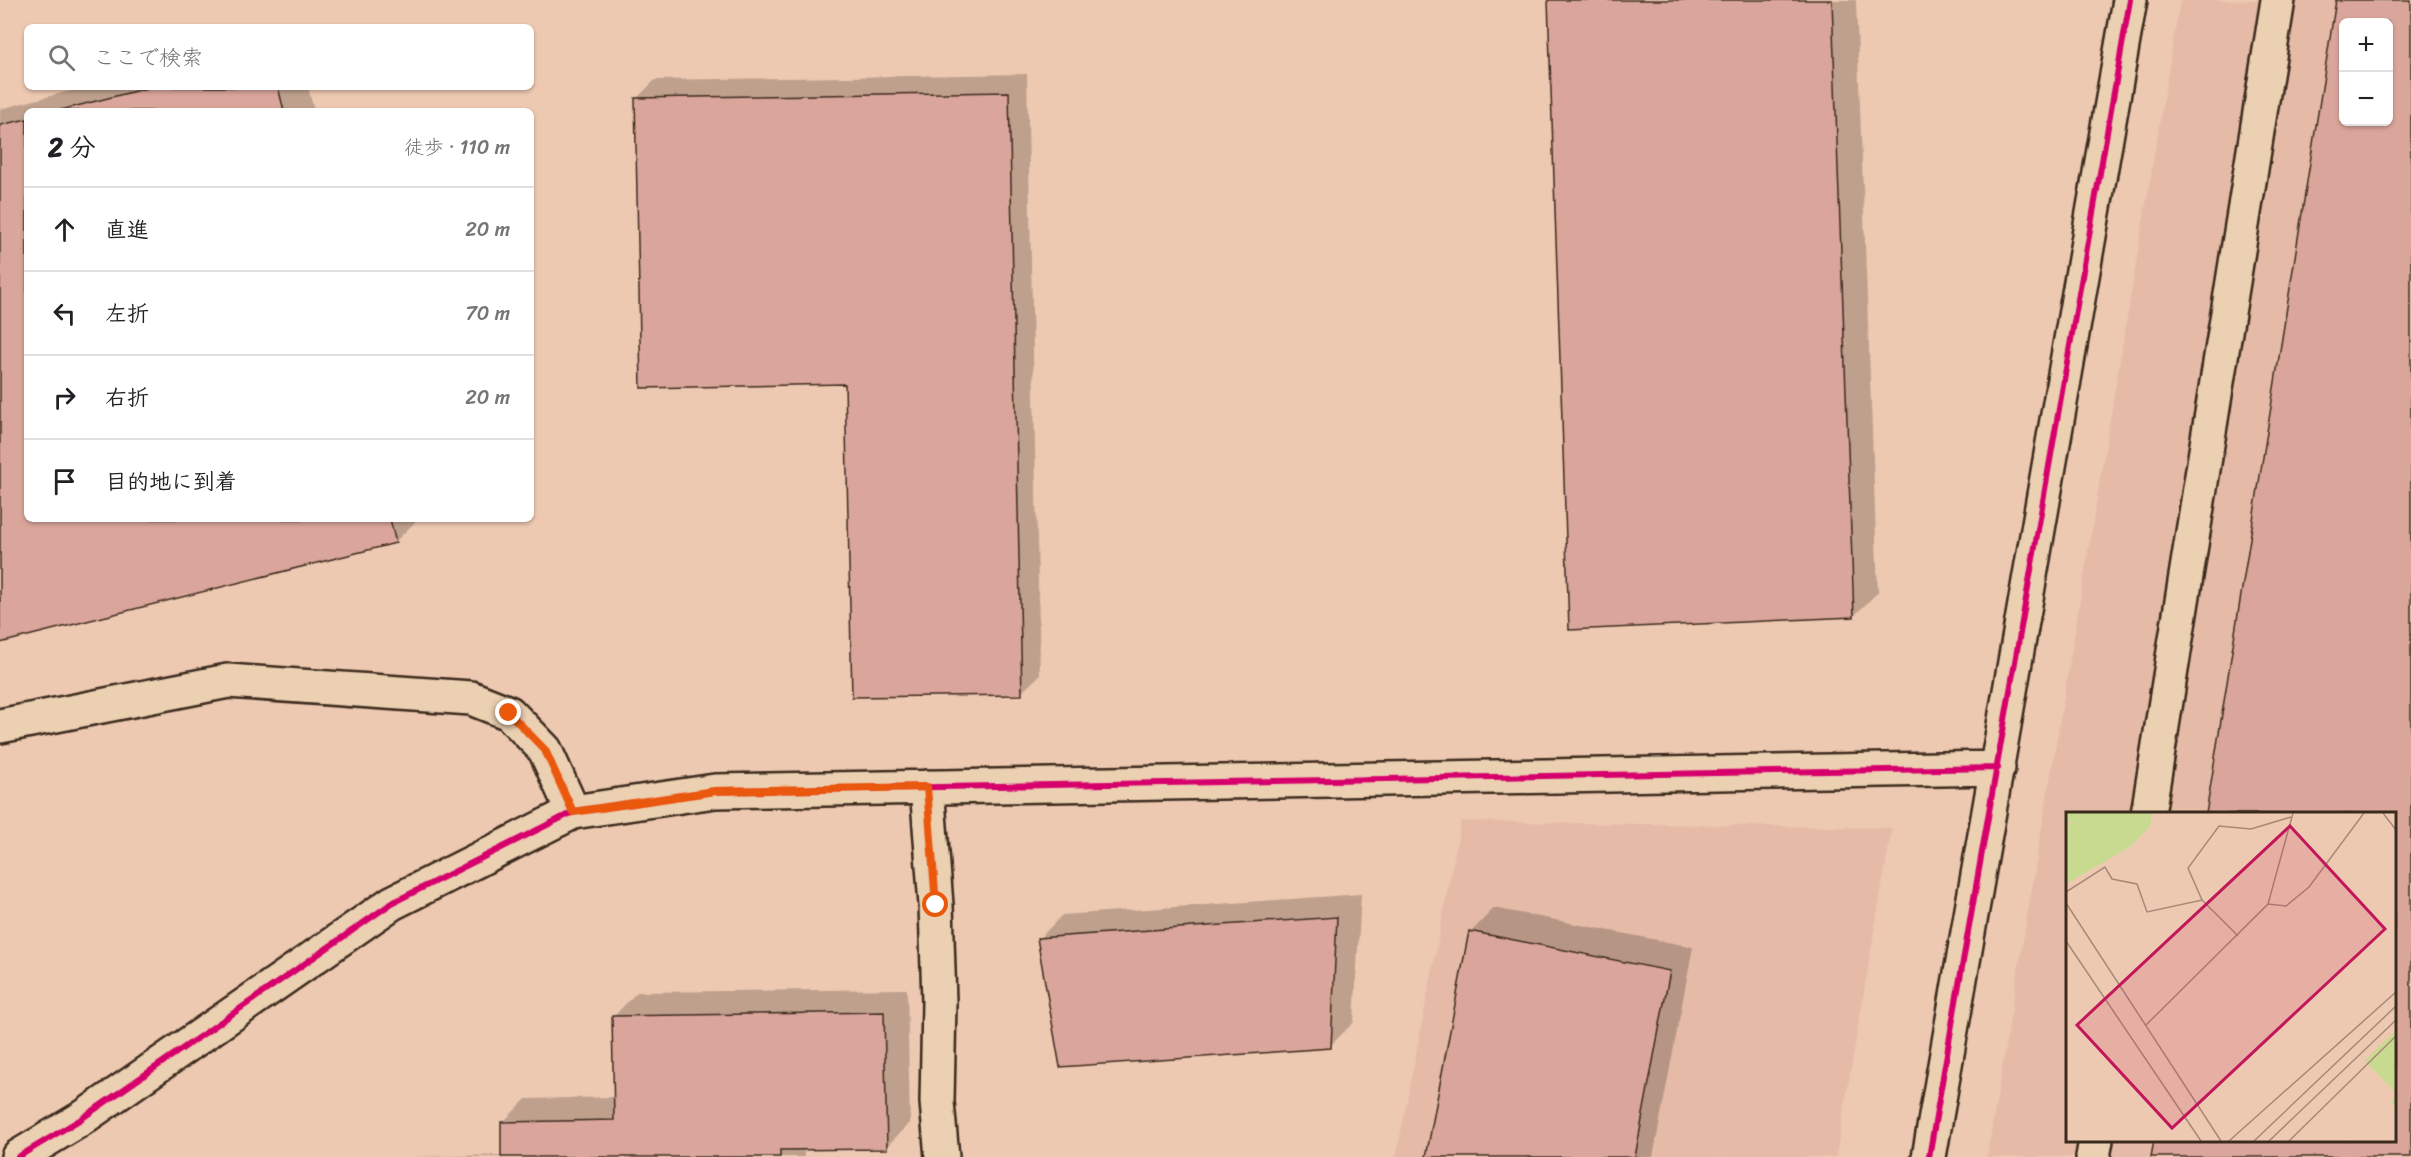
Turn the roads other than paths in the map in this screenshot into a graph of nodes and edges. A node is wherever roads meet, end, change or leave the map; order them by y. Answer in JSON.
{"nodes":[{"id":1,"x":2130,"y":0,"type":"edge"},
{"id":2,"x":2278,"y":0,"type":"edge"},
{"id":3,"x":0,"y":726,"type":"edge"},
{"id":4,"x":1998,"y":768,"type":"junction"},
{"id":5,"x":927,"y":787,"type":"junction"},
{"id":6,"x":573,"y":812,"type":"junction"},
{"id":7,"x":2148,"y":812,"type":"edge"},
{"id":8,"x":2096,"y":1142,"type":"edge"},
{"id":9,"x":18,"y":1157,"type":"edge"},
{"id":10,"x":942,"y":1157,"type":"edge"},
{"id":11,"x":1929,"y":1157,"type":"edge"},
{"id":12,"x":2093,"y":1157,"type":"edge"}],
"edges":[{"from":1,"to":4,"type":"street"},
{"from":2,"to":7,"type":"street"},
{"from":3,"to":6,"type":"street"},
{"from":4,"to":5,"type":"street"},
{"from":4,"to":11,"type":"street"},
{"from":5,"to":6,"type":"street"},
{"from":5,"to":10,"type":"street"},
{"from":6,"to":9,"type":"street"},
{"from":8,"to":12,"type":"street"}]}
